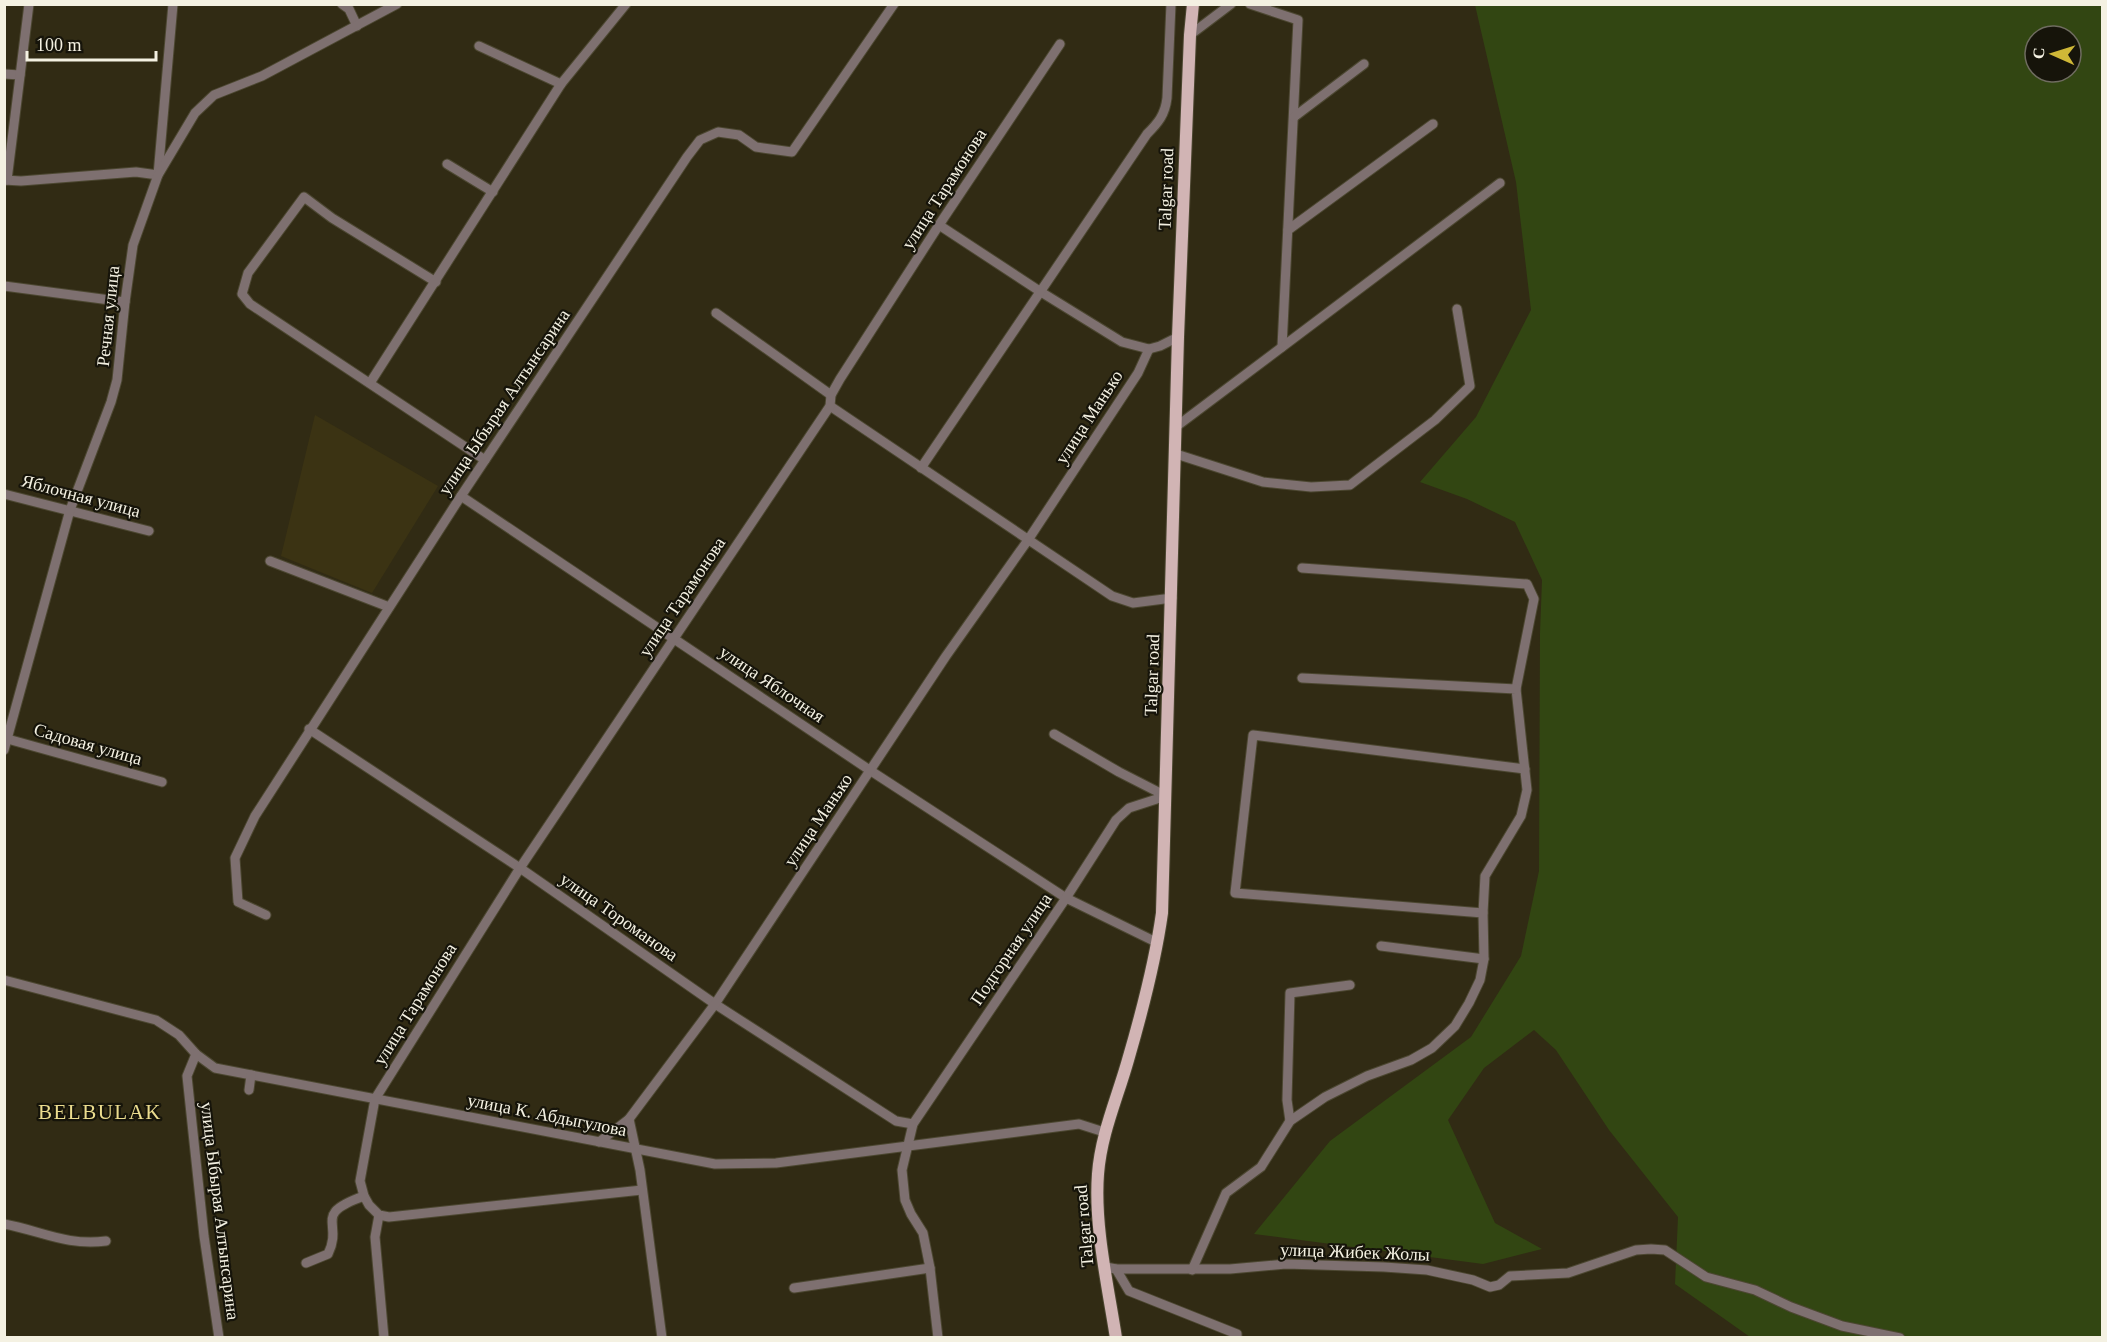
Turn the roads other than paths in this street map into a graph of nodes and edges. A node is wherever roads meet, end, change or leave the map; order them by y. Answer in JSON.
{"nodes":[{"id":1,"x":29,"y":4,"type":"edge"},
{"id":2,"x":173,"y":4,"type":"edge"},
{"id":3,"x":342,"y":4,"type":"edge"},
{"id":4,"x":397,"y":4,"type":"edge"},
{"id":5,"x":626,"y":4,"type":"edge"},
{"id":6,"x":894,"y":4,"type":"edge"},
{"id":7,"x":1171,"y":4,"type":"edge"},
{"id":8,"x":1193,"y":4,"type":"edge"},
{"id":9,"x":1231,"y":4,"type":"edge"},
{"id":10,"x":1250,"y":4,"type":"edge"},
{"id":11,"x":357,"y":26,"type":"junction"},
{"id":12,"x":1190,"y":35,"type":"junction"},
{"id":13,"x":1060,"y":44,"type":"dead end"},
{"id":14,"x":478,"y":46,"type":"dead end"},
{"id":15,"x":1364,"y":64,"type":"dead end"},
{"id":16,"x":4,"y":74,"type":"edge"},
{"id":17,"x":20,"y":75,"type":"junction"},
{"id":18,"x":561,"y":84,"type":"junction"},
{"id":19,"x":1294,"y":117,"type":"junction"},
{"id":20,"x":1433,"y":124,"type":"dead end"},
{"id":21,"x":447,"y":164,"type":"dead end"},
{"id":22,"x":158,"y":175,"type":"junction"},
{"id":23,"x":6,"y":180,"type":"edge"},
{"id":24,"x":1500,"y":183,"type":"dead end"},
{"id":25,"x":493,"y":192,"type":"junction"},
{"id":26,"x":939,"y":225,"type":"junction"},
{"id":27,"x":1288,"y":230,"type":"junction"},
{"id":28,"x":436,"y":282,"type":"junction"},
{"id":29,"x":4,"y":286,"type":"edge"},
{"id":30,"x":1041,"y":292,"type":"junction"},
{"id":31,"x":124,"y":302,"type":"junction"},
{"id":32,"x":1457,"y":309,"type":"dead end"},
{"id":33,"x":716,"y":313,"type":"dead end"},
{"id":34,"x":1178,"y":337,"type":"junction"},
{"id":35,"x":1282,"y":347,"type":"junction"},
{"id":36,"x":1149,"y":349,"type":"junction"},
{"id":37,"x":369,"y":383,"type":"junction"},
{"id":38,"x":831,"y":395,"type":"junction"},
{"id":39,"x":830,"y":406,"type":"junction"},
{"id":40,"x":1176,"y":426,"type":"junction"},
{"id":41,"x":1176,"y":454,"type":"junction"},
{"id":42,"x":485,"y":460,"type":"junction"},
{"id":43,"x":921,"y":468,"type":"junction"},
{"id":44,"x":4,"y":494,"type":"edge"},
{"id":45,"x":461,"y":496,"type":"junction"},
{"id":46,"x":70,"y":510,"type":"junction"},
{"id":47,"x":149,"y":531,"type":"dead end"},
{"id":48,"x":1028,"y":540,"type":"junction"},
{"id":49,"x":270,"y":561,"type":"dead end"},
{"id":50,"x":1302,"y":568,"type":"dead end"},
{"id":51,"x":1172,"y":598,"type":"junction"},
{"id":52,"x":389,"y":607,"type":"junction"},
{"id":53,"x":675,"y":638,"type":"junction"},
{"id":54,"x":1302,"y":678,"type":"dead end"},
{"id":55,"x":1516,"y":689,"type":"junction"},
{"id":56,"x":309,"y":729,"type":"junction"},
{"id":57,"x":1054,"y":734,"type":"dead end"},
{"id":58,"x":6,"y":738,"type":"edge"},
{"id":59,"x":4,"y":750,"type":"edge"},
{"id":60,"x":1525,"y":768,"type":"junction"},
{"id":61,"x":871,"y":771,"type":"junction"},
{"id":62,"x":162,"y":782,"type":"dead end"},
{"id":63,"x":1166,"y":796,"type":"junction"},
{"id":64,"x":519,"y":868,"type":"junction"},
{"id":65,"x":1066,"y":898,"type":"junction"},
{"id":66,"x":1482,"y":913,"type":"junction"},
{"id":67,"x":266,"y":915,"type":"dead end"},
{"id":68,"x":1158,"y":943,"type":"junction"},
{"id":69,"x":1381,"y":946,"type":"dead end"},
{"id":70,"x":1484,"y":959,"type":"junction"},
{"id":71,"x":4,"y":980,"type":"edge"},
{"id":72,"x":1350,"y":985,"type":"dead end"},
{"id":73,"x":715,"y":1004,"type":"junction"},
{"id":74,"x":196,"y":1054,"type":"junction"},
{"id":75,"x":251,"y":1075,"type":"junction"},
{"id":76,"x":249,"y":1090,"type":"dead end"},
{"id":77,"x":375,"y":1099,"type":"junction"},
{"id":78,"x":628,"y":1119,"type":"junction"},
{"id":79,"x":1290,"y":1121,"type":"junction"},
{"id":80,"x":913,"y":1124,"type":"junction"},
{"id":81,"x":1104,"y":1132,"type":"junction"},
{"id":82,"x":599,"y":1142,"type":"junction"},
{"id":83,"x":906,"y":1146,"type":"junction"},
{"id":84,"x":636,"y":1149,"type":"junction"},
{"id":85,"x":642,"y":1190,"type":"junction"},
{"id":86,"x":364,"y":1196,"type":"junction"},
{"id":87,"x":379,"y":1215,"type":"junction"},
{"id":88,"x":4,"y":1224,"type":"edge"},
{"id":89,"x":106,"y":1241,"type":"dead end"},
{"id":90,"x":306,"y":1263,"type":"dead end"},
{"id":91,"x":930,"y":1268,"type":"junction"},
{"id":92,"x":1111,"y":1268,"type":"junction"},
{"id":93,"x":1192,"y":1270,"type":"junction"},
{"id":94,"x":794,"y":1288,"type":"dead end"},
{"id":95,"x":219,"y":1338,"type":"edge"},
{"id":96,"x":384,"y":1338,"type":"edge"},
{"id":97,"x":663,"y":1338,"type":"edge"},
{"id":98,"x":938,"y":1338,"type":"edge"},
{"id":99,"x":1116,"y":1338,"type":"edge"},
{"id":100,"x":1237,"y":1338,"type":"edge"},
{"id":101,"x":1900,"y":1338,"type":"edge"}],
"edges":[{"from":1,"to":17,"type":"street"},
{"from":2,"to":22,"type":"street"},
{"from":3,"to":11,"type":"street"},
{"from":4,"to":11,"type":"street","name":"Речная улица"},
{"from":5,"to":18,"type":"street"},
{"from":6,"to":42,"type":"street","name":"улица Ыбырая Алтынсарина"},
{"from":7,"to":30,"type":"street"},
{"from":8,"to":12,"type":"main road","name":"Talgar road"},
{"from":9,"to":12,"type":"street"},
{"from":10,"to":19,"type":"street"},
{"from":11,"to":22,"type":"street","name":"Речная улица"},
{"from":12,"to":34,"type":"main road","name":"Talgar road"},
{"from":13,"to":26,"type":"street","name":"улица Тарамонова"},
{"from":14,"to":18,"type":"street"},
{"from":15,"to":19,"type":"street"},
{"from":16,"to":17,"type":"street"},
{"from":17,"to":23,"type":"street"},
{"from":18,"to":25,"type":"street"},
{"from":19,"to":27,"type":"street"},
{"from":20,"to":27,"type":"street"},
{"from":21,"to":25,"type":"street"},
{"from":22,"to":23,"type":"street"},
{"from":22,"to":31,"type":"street","name":"Речная улица"},
{"from":24,"to":35,"type":"street"},
{"from":25,"to":28,"type":"street"},
{"from":26,"to":30,"type":"street"},
{"from":26,"to":38,"type":"street","name":"улица Тарамонова"},
{"from":27,"to":35,"type":"street"},
{"from":28,"to":37,"type":"street"},
{"from":28,"to":37,"type":"street"},
{"from":29,"to":31,"type":"street"},
{"from":30,"to":36,"type":"street"},
{"from":30,"to":43,"type":"street"},
{"from":31,"to":46,"type":"street","name":"Речная улица"},
{"from":32,"to":41,"type":"street"},
{"from":33,"to":38,"type":"street"},
{"from":34,"to":36,"type":"street"},
{"from":34,"to":40,"type":"main road","name":"Talgar road"},
{"from":35,"to":40,"type":"street"},
{"from":36,"to":48,"type":"street","name":"улица Манько"},
{"from":37,"to":42,"type":"street"},
{"from":38,"to":39,"type":"street","name":"улица Тарамонова"},
{"from":39,"to":43,"type":"street"},
{"from":39,"to":53,"type":"street","name":"улица Тарамонова"},
{"from":40,"to":41,"type":"main road","name":"Talgar road"},
{"from":41,"to":51,"type":"main road","name":"Talgar road"},
{"from":42,"to":45,"type":"street","name":"улица Ыбырая Алтынсарина"},
{"from":43,"to":48,"type":"street"},
{"from":44,"to":46,"type":"street","name":"Яблочная улица"},
{"from":45,"to":52,"type":"street","name":"улица Ыбырая Алтынсарина"},
{"from":45,"to":53,"type":"street","name":"улица Яблочная"},
{"from":46,"to":47,"type":"street","name":"Яблочная улица"},
{"from":46,"to":58,"type":"street","name":"Речная улица"},
{"from":48,"to":51,"type":"street"},
{"from":48,"to":61,"type":"street","name":"улица Манько"},
{"from":49,"to":52,"type":"street"},
{"from":50,"to":55,"type":"street"},
{"from":51,"to":63,"type":"main road","name":"Talgar road"},
{"from":52,"to":56,"type":"street","name":"улица Ыбырая Алтынсарина"},
{"from":53,"to":61,"type":"street","name":"улица Яблочная"},
{"from":53,"to":64,"type":"street","name":"улица Тарамонова"},
{"from":54,"to":55,"type":"street"},
{"from":55,"to":60,"type":"street"},
{"from":56,"to":64,"type":"street","name":"улица Тороманова"},
{"from":56,"to":67,"type":"street","name":"улица Ыбырая Алтынсарина"},
{"from":57,"to":63,"type":"street"},
{"from":58,"to":59,"type":"street","name":"Речная улица"},
{"from":58,"to":62,"type":"street","name":"Садовая улица"},
{"from":60,"to":66,"type":"street"},
{"from":60,"to":66,"type":"street"},
{"from":61,"to":65,"type":"street","name":"улица Яблочная"},
{"from":61,"to":73,"type":"street","name":"улица Манько"},
{"from":63,"to":65,"type":"street","name":"Подгорная улица"},
{"from":63,"to":68,"type":"main road","name":"Talgar road"},
{"from":64,"to":73,"type":"street","name":"улица Тороманова"},
{"from":64,"to":77,"type":"street","name":"улица Тарамонова"},
{"from":65,"to":68,"type":"street","name":"улица Яблочная"},
{"from":65,"to":80,"type":"street","name":"Подгорная улица"},
{"from":66,"to":70,"type":"street"},
{"from":68,"to":81,"type":"main road","name":"Talgar road"},
{"from":69,"to":70,"type":"street"},
{"from":70,"to":79,"type":"street"},
{"from":71,"to":74,"type":"street","name":"улица К. Абдыгулова"},
{"from":72,"to":79,"type":"street"},
{"from":73,"to":78,"type":"street","name":"улица Манько"},
{"from":73,"to":80,"type":"street","name":"улица Тороманова"},
{"from":74,"to":75,"type":"street","name":"улица К. Абдыгулова"},
{"from":74,"to":95,"type":"street","name":"улица Ыбырая Алтынсарина"},
{"from":75,"to":76,"type":"street"},
{"from":75,"to":77,"type":"street","name":"улица К. Абдыгулова"},
{"from":77,"to":82,"type":"street","name":"улица К. Абдыгулова"},
{"from":77,"to":86,"type":"street","name":"улица Тарамонова"},
{"from":78,"to":82,"type":"street","name":"улица Манько"},
{"from":78,"to":84,"type":"street"},
{"from":79,"to":93,"type":"street"},
{"from":80,"to":83,"type":"street","name":"Подгорная улица"},
{"from":81,"to":83,"type":"street","name":"улица К. Абдыгулова"},
{"from":81,"to":92,"type":"main road","name":"Talgar road"},
{"from":82,"to":84,"type":"street","name":"улица К. Абдыгулова"},
{"from":83,"to":84,"type":"street","name":"улица К. Абдыгулова"},
{"from":83,"to":91,"type":"street","name":"Подгорная улица"},
{"from":84,"to":85,"type":"street"},
{"from":85,"to":87,"type":"street"},
{"from":85,"to":97,"type":"street"},
{"from":86,"to":87,"type":"street"},
{"from":86,"to":90,"type":"street"},
{"from":87,"to":96,"type":"street"},
{"from":88,"to":89,"type":"street"},
{"from":91,"to":94,"type":"street"},
{"from":91,"to":98,"type":"street","name":"Подгорная улица"},
{"from":92,"to":93,"type":"street","name":"улица Жибек Жолы"},
{"from":92,"to":99,"type":"main road","name":"Talgar road"},
{"from":92,"to":100,"type":"street"},
{"from":93,"to":101,"type":"street","name":"улица Жибек Жолы"}]}
